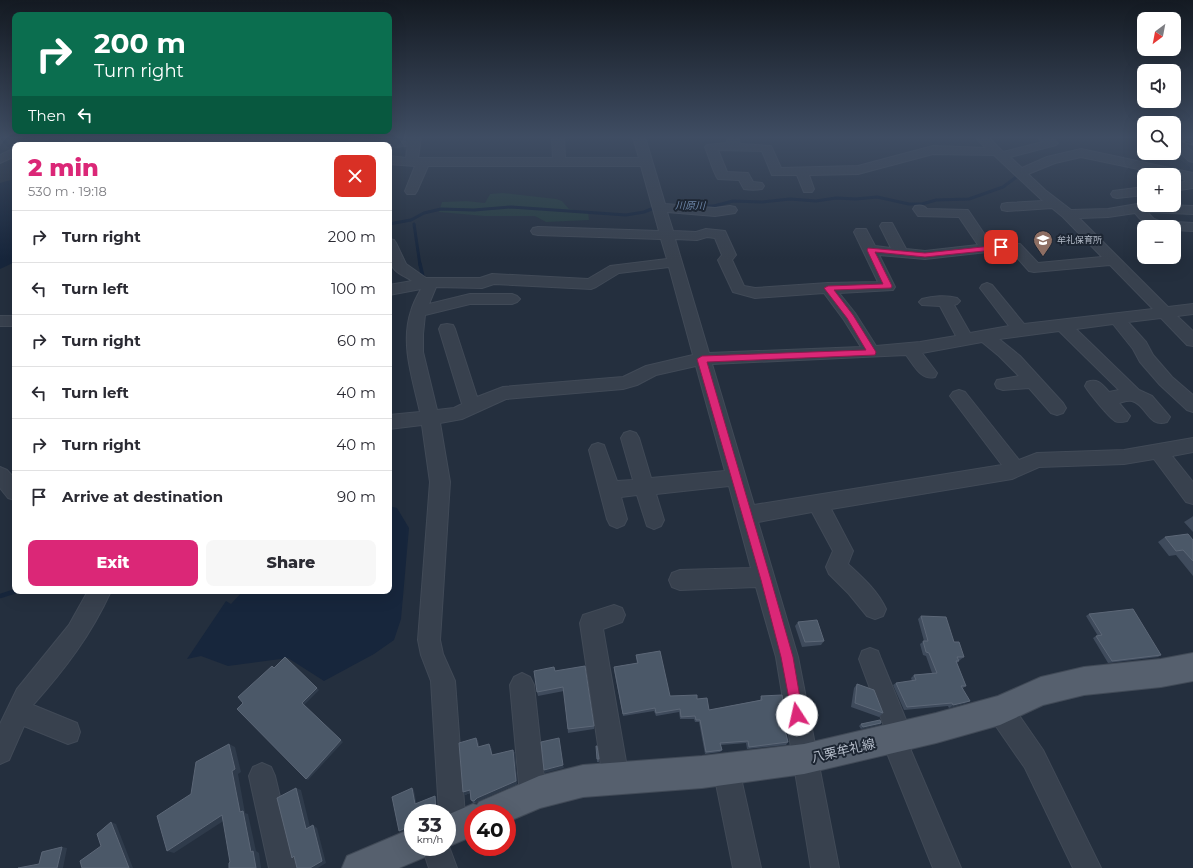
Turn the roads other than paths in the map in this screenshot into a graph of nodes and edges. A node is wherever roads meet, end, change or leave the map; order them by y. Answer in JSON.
{"nodes":[{"id":1,"x":413,"y":178,"type":"edge"},
{"id":2,"x":651,"y":178,"type":"edge"},
{"id":3,"x":745,"y":178,"type":"edge"},
{"id":4,"x":804,"y":178,"type":"edge"},
{"id":5,"x":1026,"y":178,"type":"edge"},
{"id":6,"x":1192,"y":179,"type":"edge"},
{"id":7,"x":758,"y":186,"type":"dead end"},
{"id":8,"x":1181,"y":186,"type":"edge"},
{"id":9,"x":808,"y":189,"type":"dead end"},
{"id":10,"x":410,"y":191,"type":"dead end"},
{"id":11,"x":1137,"y":192,"type":"edge"},
{"id":12,"x":1041,"y":193,"type":"junction"},
{"id":13,"x":1117,"y":194,"type":"dead end"},
{"id":14,"x":1193,"y":195,"type":"edge"},
{"id":15,"x":1181,"y":205,"type":"edge"},
{"id":16,"x":1137,"y":207,"type":"edge"},
{"id":17,"x":660,"y":208,"type":"junction"},
{"id":18,"x":920,"y":209,"type":"dead end"},
{"id":19,"x":1062,"y":209,"type":"junction"},
{"id":20,"x":730,"y":210,"type":"dead end"},
{"id":21,"x":1144,"y":212,"type":"edge"},
{"id":22,"x":1193,"y":227,"type":"edge"},
{"id":23,"x":892,"y":230,"type":"dead end"},
{"id":24,"x":538,"y":231,"type":"dead end"},
{"id":25,"x":861,"y":232,"type":"dead end"},
{"id":26,"x":667,"y":235,"type":"junction"},
{"id":27,"x":987,"y":248,"type":"junction"},
{"id":28,"x":392,"y":250,"type":"edge"},
{"id":29,"x":870,"y":250,"type":"junction"},
{"id":30,"x":901,"y":253,"type":"junction"},
{"id":31,"x":1112,"y":260,"type":"junction"},
{"id":32,"x":675,"y":262,"type":"junction"},
{"id":33,"x":427,"y":283,"type":"junction"},
{"id":34,"x":474,"y":283,"type":"junction"},
{"id":35,"x":828,"y":288,"type":"junction"},
{"id":36,"x":986,"y":288,"type":"dead end"},
{"id":37,"x":392,"y":289,"type":"edge"},
{"id":38,"x":512,"y":299,"type":"dead end"},
{"id":39,"x":470,"y":300,"type":"junction"},
{"id":40,"x":927,"y":302,"type":"dead end"},
{"id":41,"x":1193,"y":309,"type":"edge"},
{"id":42,"x":418,"y":312,"type":"junction"},
{"id":43,"x":1164,"y":312,"type":"junction"},
{"id":44,"x":1116,"y":318,"type":"junction"},
{"id":45,"x":0,"y":321,"type":"edge"},
{"id":46,"x":12,"y":321,"type":"edge"},
{"id":47,"x":1063,"y":325,"type":"junction"},
{"id":48,"x":447,"y":328,"type":"dead end"},
{"id":49,"x":1020,"y":330,"type":"junction"},
{"id":50,"x":985,"y":336,"type":"junction"},
{"id":51,"x":966,"y":339,"type":"junction"},
{"id":52,"x":1193,"y":341,"type":"edge"},
{"id":53,"x":910,"y":349,"type":"junction"},
{"id":54,"x":872,"y":352,"type":"junction"},
{"id":55,"x":702,"y":359,"type":"junction"},
{"id":56,"x":929,"y":372,"type":"dead end"},
{"id":57,"x":1033,"y":381,"type":"junction"},
{"id":58,"x":1003,"y":384,"type":"dead end"},
{"id":59,"x":1093,"y":386,"type":"dead end"},
{"id":60,"x":1133,"y":394,"type":"junction"},
{"id":61,"x":959,"y":396,"type":"dead end"},
{"id":62,"x":1104,"y":398,"type":"junction"},
{"id":63,"x":1193,"y":405,"type":"edge"},
{"id":64,"x":472,"y":408,"type":"junction"},
{"id":65,"x":1058,"y":408,"type":"dead end"},
{"id":66,"x":430,"y":416,"type":"junction"},
{"id":67,"x":1121,"y":416,"type":"dead end"},
{"id":68,"x":1162,"y":417,"type":"dead end"},
{"id":69,"x":392,"y":422,"type":"edge"},
{"id":70,"x":630,"y":438,"type":"dead end"},
{"id":71,"x":1193,"y":445,"type":"edge"},
{"id":72,"x":598,"y":450,"type":"dead end"},
{"id":73,"x":1158,"y":451,"type":"junction"},
{"id":74,"x":1016,"y":469,"type":"junction"},
{"id":75,"x":0,"y":475,"type":"edge"},
{"id":76,"x":736,"y":478,"type":"junction"},
{"id":77,"x":644,"y":487,"type":"junction"},
{"id":78,"x":12,"y":489,"type":"edge"},
{"id":79,"x":610,"y":490,"type":"junction"},
{"id":80,"x":1193,"y":496,"type":"edge"},
{"id":81,"x":817,"y":504,"type":"junction"},
{"id":82,"x":747,"y":515,"type":"junction"},
{"id":83,"x":617,"y":519,"type":"dead end"},
{"id":84,"x":654,"y":520,"type":"dead end"},
{"id":85,"x":765,"y":577,"type":"junction"},
{"id":86,"x":680,"y":580,"type":"dead end"},
{"id":87,"x":98,"y":594,"type":"edge"},
{"id":88,"x":875,"y":609,"type":"dead end"},
{"id":89,"x":614,"y":615,"type":"dead end"},
{"id":90,"x":870,"y":659,"type":"dead end"},
{"id":91,"x":1192,"y":668,"type":"edge"},
{"id":92,"x":522,"y":685,"type":"dead end"},
{"id":93,"x":1000,"y":710,"type":"junction"},
{"id":94,"x":18,"y":711,"type":"junction"},
{"id":95,"x":68,"y":732,"type":"dead end"},
{"id":96,"x":897,"y":737,"type":"junction"},
{"id":97,"x":0,"y":751,"type":"edge"},
{"id":98,"x":804,"y":759,"type":"junction"},
{"id":99,"x":726,"y":769,"type":"junction"},
{"id":100,"x":262,"y":776,"type":"dead end"},
{"id":101,"x":616,"y":779,"type":"junction"},
{"id":102,"x":533,"y":795,"type":"junction"},
{"id":103,"x":450,"y":804,"type":"edge"},
{"id":104,"x":512,"y":804,"type":"edge"},
{"id":105,"x":404,"y":849,"type":"edge"},
{"id":106,"x":446,"y":856,"type":"edge"},
{"id":107,"x":283,"y":868,"type":"edge"},
{"id":108,"x":359,"y":868,"type":"edge"},
{"id":109,"x":443,"y":868,"type":"edge"},
{"id":110,"x":746,"y":868,"type":"edge"},
{"id":111,"x":825,"y":868,"type":"edge"},
{"id":112,"x":947,"y":868,"type":"edge"},
{"id":113,"x":1087,"y":868,"type":"edge"}],
"edges":[{"from":1,"to":10,"type":"street"},
{"from":2,"to":17,"type":"street"},
{"from":3,"to":7,"type":"street"},
{"from":4,"to":9,"type":"street"},
{"from":5,"to":12,"type":"street"},
{"from":6,"to":8,"type":"street"},
{"from":11,"to":13,"type":"street"},
{"from":12,"to":19,"type":"street"},
{"from":12,"to":19,"type":"street"},
{"from":14,"to":15,"type":"street"},
{"from":16,"to":19,"type":"street"},
{"from":17,"to":20,"type":"street"},
{"from":17,"to":26,"type":"street"},
{"from":18,"to":27,"type":"street"},
{"from":19,"to":31,"type":"street"},
{"from":21,"to":22,"type":"street"},
{"from":23,"to":30,"type":"street"},
{"from":24,"to":26,"type":"street"},
{"from":25,"to":29,"type":"street"},
{"from":26,"to":32,"type":"street"},
{"from":26,"to":35,"type":"street"},
{"from":27,"to":30,"type":"street"},
{"from":27,"to":31,"type":"street"},
{"from":28,"to":33,"type":"street"},
{"from":29,"to":30,"type":"street"},
{"from":29,"to":35,"type":"street"},
{"from":31,"to":43,"type":"street"},
{"from":32,"to":34,"type":"street"},
{"from":32,"to":55,"type":"street"},
{"from":33,"to":34,"type":"street"},
{"from":33,"to":37,"type":"street"},
{"from":33,"to":42,"type":"street"},
{"from":34,"to":39,"type":"street"},
{"from":35,"to":54,"type":"street"},
{"from":36,"to":49,"type":"street"},
{"from":38,"to":39,"type":"street"},
{"from":39,"to":42,"type":"street"},
{"from":40,"to":51,"type":"street"},
{"from":41,"to":43,"type":"street"},
{"from":42,"to":66,"type":"street"},
{"from":43,"to":44,"type":"street"},
{"from":43,"to":52,"type":"street"},
{"from":44,"to":47,"type":"street"},
{"from":44,"to":63,"type":"street"},
{"from":45,"to":46,"type":"street"},
{"from":47,"to":49,"type":"street"},
{"from":47,"to":60,"type":"street"},
{"from":48,"to":64,"type":"street"},
{"from":49,"to":50,"type":"street"},
{"from":50,"to":51,"type":"street"},
{"from":50,"to":57,"type":"street"},
{"from":51,"to":53,"type":"street"},
{"from":53,"to":54,"type":"street"},
{"from":53,"to":56,"type":"street"},
{"from":54,"to":55,"type":"street"},
{"from":55,"to":64,"type":"street"},
{"from":55,"to":76,"type":"street"},
{"from":57,"to":58,"type":"street"},
{"from":57,"to":65,"type":"street"},
{"from":59,"to":62,"type":"street"},
{"from":60,"to":62,"type":"street"},
{"from":60,"to":68,"type":"street"},
{"from":61,"to":74,"type":"street"},
{"from":62,"to":67,"type":"street"},
{"from":64,"to":66,"type":"street"},
{"from":66,"to":69,"type":"street"},
{"from":66,"to":103,"type":"street"},
{"from":70,"to":77,"type":"street"},
{"from":71,"to":73,"type":"street"},
{"from":72,"to":79,"type":"street"},
{"from":73,"to":74,"type":"street"},
{"from":73,"to":80,"type":"street"},
{"from":74,"to":81,"type":"street"},
{"from":75,"to":78,"type":"street"},
{"from":76,"to":77,"type":"street"},
{"from":76,"to":82,"type":"street"},
{"from":77,"to":79,"type":"street"},
{"from":77,"to":84,"type":"street"},
{"from":79,"to":83,"type":"street"},
{"from":81,"to":82,"type":"street"},
{"from":81,"to":88,"type":"street"},
{"from":82,"to":85,"type":"street"},
{"from":85,"to":86,"type":"street"},
{"from":85,"to":98,"type":"street"},
{"from":87,"to":94,"type":"street"},
{"from":89,"to":101,"type":"street"},
{"from":90,"to":96,"type":"street"},
{"from":91,"to":93,"type":"main road","name":"八栗牟礼線"},
{"from":92,"to":102,"type":"street"},
{"from":93,"to":96,"type":"main road","name":"八栗牟礼線"},
{"from":93,"to":113,"type":"street"},
{"from":94,"to":95,"type":"street"},
{"from":94,"to":97,"type":"street"},
{"from":96,"to":98,"type":"main road","name":"八栗牟礼線"},
{"from":96,"to":112,"type":"street"},
{"from":98,"to":99,"type":"main road","name":"八栗牟礼線"},
{"from":98,"to":111,"type":"street"},
{"from":99,"to":101,"type":"main road","name":"八栗牟礼線"},
{"from":99,"to":110,"type":"street"},
{"from":100,"to":107,"type":"street"},
{"from":101,"to":102,"type":"main road","name":"八栗牟礼線"},
{"from":102,"to":104,"type":"main road","name":"八栗牟礼線"},
{"from":105,"to":108,"type":"main road"},
{"from":106,"to":109,"type":"street"}]}
